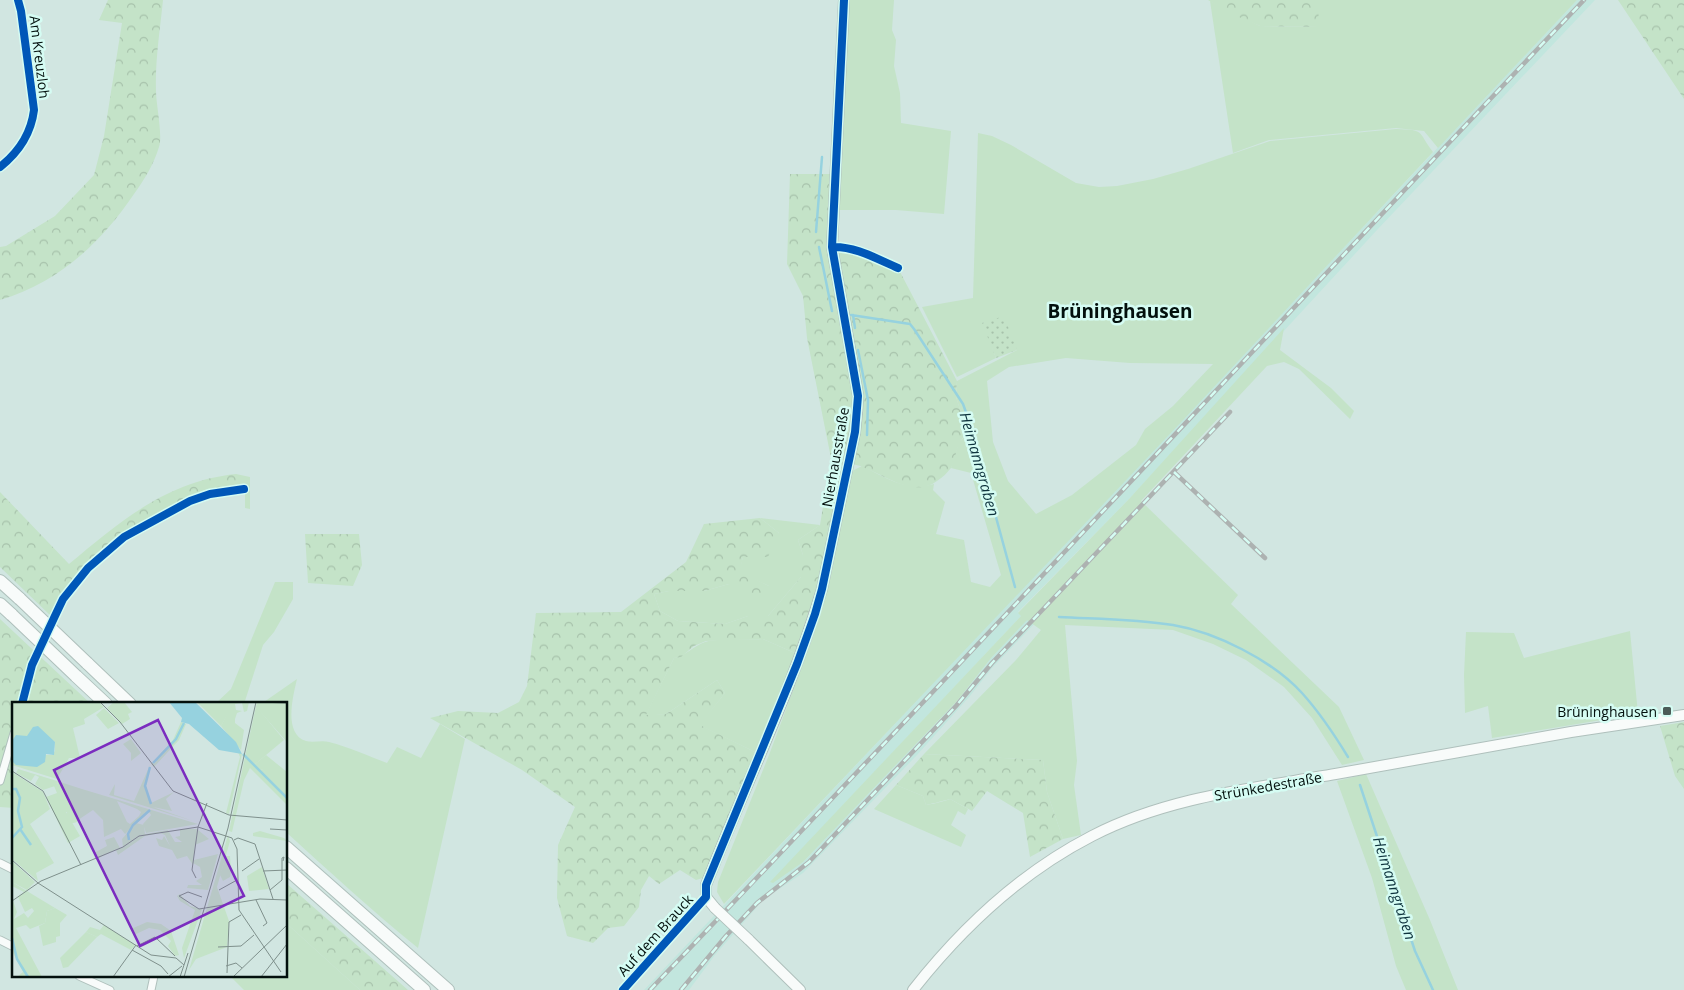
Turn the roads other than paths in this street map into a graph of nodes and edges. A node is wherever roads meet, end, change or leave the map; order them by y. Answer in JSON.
{"nodes":[{"id":1,"x":18,"y":0,"type":"edge"},
{"id":2,"x":844,"y":0,"type":"edge"},
{"id":3,"x":0,"y":167,"type":"edge"},
{"id":4,"x":832,"y":247,"type":"junction"},
{"id":5,"x":898,"y":268,"type":"dead end"},
{"id":6,"x":244,"y":489,"type":"dead end"},
{"id":7,"x":0,"y":581,"type":"edge"},
{"id":8,"x":0,"y":604,"type":"edge"},
{"id":9,"x":23,"y":702,"type":"edge"},
{"id":10,"x":104,"y":702,"type":"edge"},
{"id":11,"x":128,"y":702,"type":"edge"},
{"id":12,"x":1684,"y":715,"type":"edge"},
{"id":13,"x":12,"y":739,"type":"edge"},
{"id":14,"x":0,"y":782,"type":"edge"},
{"id":15,"x":288,"y":849,"type":"edge"},
{"id":16,"x":0,"y":863,"type":"edge"},
{"id":17,"x":12,"y":869,"type":"edge"},
{"id":18,"x":288,"y":870,"type":"edge"},
{"id":19,"x":706,"y":897,"type":"junction"},
{"id":20,"x":0,"y":940,"type":"edge"},
{"id":21,"x":12,"y":946,"type":"edge"},
{"id":22,"x":83,"y":978,"type":"edge"},
{"id":23,"x":110,"y":990,"type":"edge"},
{"id":24,"x":424,"y":990,"type":"edge"},
{"id":25,"x":448,"y":990,"type":"edge"},
{"id":26,"x":623,"y":990,"type":"edge"},
{"id":27,"x":800,"y":990,"type":"edge"},
{"id":28,"x":913,"y":990,"type":"edge"}],
"edges":[{"from":1,"to":3,"type":"street","name":"Am Kreuzloh"},
{"from":2,"to":4,"type":"main road","name":"Nierhausstraße"},
{"from":4,"to":5,"type":"street"},
{"from":4,"to":19,"type":"main road","name":"Nierhausstraße"},
{"from":6,"to":9,"type":"street"},
{"from":7,"to":11,"type":"highway","bridge":true},
{"from":8,"to":10,"type":"highway","bridge":true},
{"from":12,"to":28,"type":"main road","name":"Strünkedestraße"},
{"from":13,"to":14,"type":"street"},
{"from":15,"to":25,"type":"highway"},
{"from":16,"to":17,"type":"street"},
{"from":18,"to":24,"type":"highway"},
{"from":19,"to":26,"type":"street","name":"Auf dem Brauck"},
{"from":19,"to":27,"type":"main road","bridge":true},
{"from":20,"to":21,"type":"street"},
{"from":22,"to":23,"type":"street"}]}
